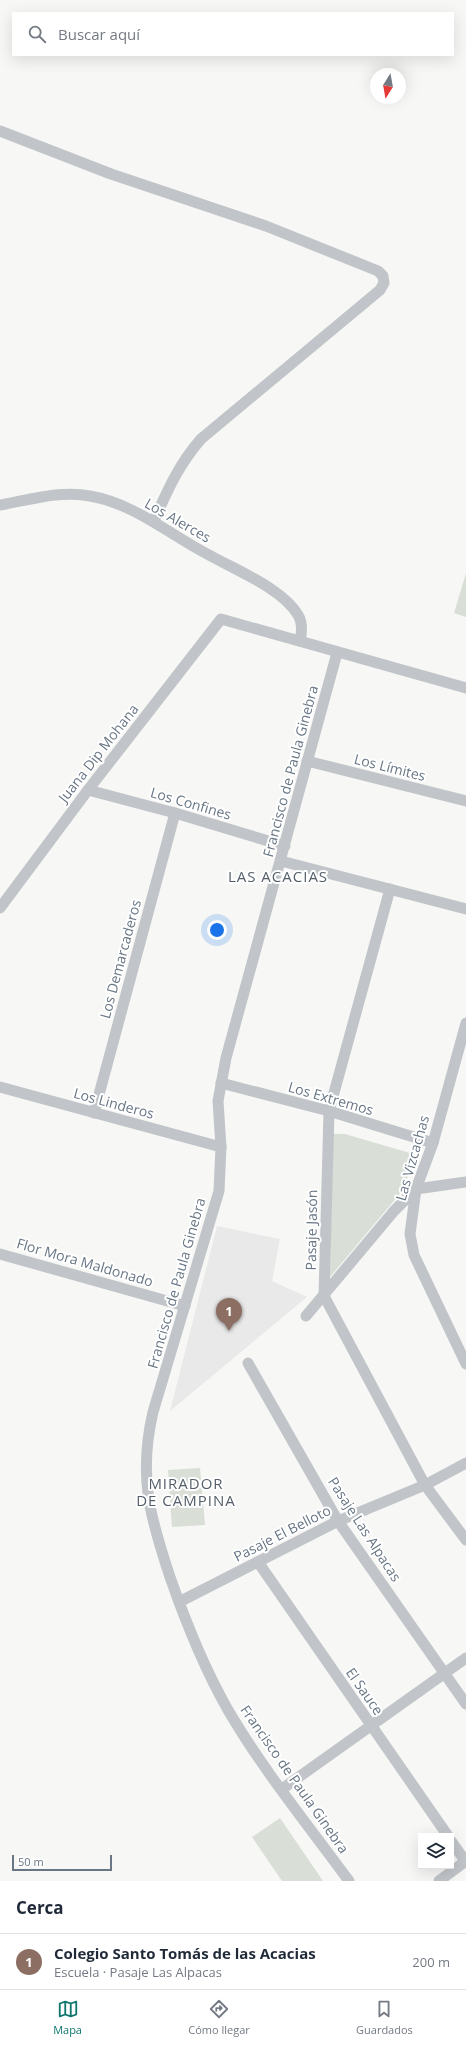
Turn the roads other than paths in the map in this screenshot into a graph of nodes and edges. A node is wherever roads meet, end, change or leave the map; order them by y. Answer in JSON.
{"nodes":[{"id":1,"x":0,"y":131,"type":"edge"},
{"id":2,"x":0,"y":505,"type":"edge"},
{"id":3,"x":154,"y":521,"type":"junction"},
{"id":4,"x":300,"y":641,"type":"junction"},
{"id":5,"x":337,"y":653,"type":"junction"},
{"id":6,"x":466,"y":688,"type":"edge"},
{"id":7,"x":307,"y":761,"type":"junction"},
{"id":8,"x":88,"y":790,"type":"junction"},
{"id":9,"x":466,"y":801,"type":"edge"},
{"id":10,"x":175,"y":813,"type":"junction"},
{"id":11,"x":285,"y":846,"type":"junction"},
{"id":12,"x":281,"y":861,"type":"junction"},
{"id":13,"x":390,"y":889,"type":"junction"},
{"id":14,"x":0,"y":908,"type":"edge"},
{"id":15,"x":466,"y":909,"type":"edge"},
{"id":16,"x":466,"y":1023,"type":"edge"},
{"id":17,"x":221,"y":1083,"type":"junction"},
{"id":18,"x":0,"y":1087,"type":"edge"},
{"id":19,"x":329,"y":1112,"type":"junction"},
{"id":20,"x":94,"y":1113,"type":"junction"},
{"id":21,"x":433,"y":1143,"type":"junction"},
{"id":22,"x":221,"y":1147,"type":"junction"},
{"id":23,"x":466,"y":1182,"type":"edge"},
{"id":24,"x":416,"y":1188,"type":"junction"},
{"id":25,"x":0,"y":1254,"type":"edge"},
{"id":26,"x":324,"y":1296,"type":"junction"},
{"id":27,"x":185,"y":1306,"type":"junction"},
{"id":28,"x":306,"y":1316,"type":"dead end"},
{"id":29,"x":248,"y":1363,"type":"dead end"},
{"id":30,"x":466,"y":1364,"type":"edge"},
{"id":31,"x":466,"y":1463,"type":"edge"},
{"id":32,"x":424,"y":1485,"type":"junction"},
{"id":33,"x":338,"y":1521,"type":"junction"},
{"id":34,"x":466,"y":1540,"type":"edge"},
{"id":35,"x":258,"y":1562,"type":"junction"},
{"id":36,"x":178,"y":1602,"type":"junction"},
{"id":37,"x":466,"y":1658,"type":"edge"},
{"id":38,"x":444,"y":1673,"type":"junction"},
{"id":39,"x":466,"y":1704,"type":"edge"},
{"id":40,"x":371,"y":1725,"type":"junction"},
{"id":41,"x":282,"y":1788,"type":"junction"},
{"id":42,"x":446,"y":1833,"type":"edge"},
{"id":43,"x":454,"y":1845,"type":"edge"},
{"id":44,"x":466,"y":1862,"type":"edge"},
{"id":45,"x":349,"y":1881,"type":"edge"},
{"id":46,"x":439,"y":1881,"type":"edge"}],
"edges":[{"from":1,"to":3,"type":"street"},
{"from":2,"to":3,"type":"street","name":"Los Alerces"},
{"from":3,"to":4,"type":"street","name":"Los Alerces"},
{"from":4,"to":5,"type":"street"},
{"from":4,"to":8,"type":"street","name":"Juana Dip Mohana"},
{"from":5,"to":6,"type":"street"},
{"from":5,"to":7,"type":"street","name":"Francisco de Paula Ginebra"},
{"from":7,"to":9,"type":"street","name":"Los Límites"},
{"from":7,"to":11,"type":"street","name":"Francisco de Paula Ginebra"},
{"from":8,"to":10,"type":"street","name":"Los Confines"},
{"from":8,"to":14,"type":"street","name":"Juana Dip Mohana"},
{"from":10,"to":11,"type":"street","name":"Los Confines"},
{"from":10,"to":20,"type":"street","name":"Los Demarcaderos"},
{"from":11,"to":12,"type":"street","name":"Francisco de Paula Ginebra"},
{"from":12,"to":13,"type":"street"},
{"from":12,"to":17,"type":"street","name":"Francisco de Paula Ginebra"},
{"from":13,"to":15,"type":"street"},
{"from":13,"to":19,"type":"street","name":"Pasaje Jasón"},
{"from":16,"to":21,"type":"street","name":"Las Vizcachas"},
{"from":17,"to":19,"type":"street","name":"Los Extremos"},
{"from":17,"to":22,"type":"street","name":"Francisco de Paula Ginebra"},
{"from":18,"to":20,"type":"street","name":"Los Linderos"},
{"from":19,"to":21,"type":"street","name":"Los Extremos"},
{"from":19,"to":26,"type":"street","name":"Pasaje Jasón"},
{"from":20,"to":22,"type":"street","name":"Los Linderos"},
{"from":21,"to":24,"type":"street","name":"Las Vizcachas"},
{"from":22,"to":27,"type":"street","name":"Francisco de Paula Ginebra"},
{"from":23,"to":24,"type":"street"},
{"from":24,"to":26,"type":"street"},
{"from":24,"to":30,"type":"street","name":"Las Vizcachas"},
{"from":25,"to":27,"type":"street","name":"Flor Mora Maldonado"},
{"from":26,"to":28,"type":"street"},
{"from":26,"to":32,"type":"street","name":"Pasaje Jasón"},
{"from":27,"to":36,"type":"street","name":"Francisco de Paula Ginebra"},
{"from":29,"to":33,"type":"street","name":"Pasaje Las Alpacas"},
{"from":31,"to":32,"type":"street","name":"Pasaje El Belloto"},
{"from":32,"to":33,"type":"street","name":"Pasaje El Belloto"},
{"from":32,"to":34,"type":"street","name":"Pasaje Jasón"},
{"from":33,"to":35,"type":"street","name":"Pasaje El Belloto"},
{"from":33,"to":38,"type":"street","name":"Pasaje Las Alpacas"},
{"from":35,"to":36,"type":"street","name":"Pasaje El Belloto"},
{"from":35,"to":40,"type":"street","name":"El Sauce"},
{"from":36,"to":41,"type":"street","name":"Francisco de Paula Ginebra"},
{"from":37,"to":38,"type":"street"},
{"from":38,"to":39,"type":"street","name":"Pasaje Las Alpacas"},
{"from":38,"to":40,"type":"street"},
{"from":40,"to":41,"type":"street"},
{"from":40,"to":42,"type":"street","name":"El Sauce"},
{"from":41,"to":45,"type":"street","name":"Francisco de Paula Ginebra"},
{"from":43,"to":44,"type":"street"},
{"from":44,"to":46,"type":"street"}]}
